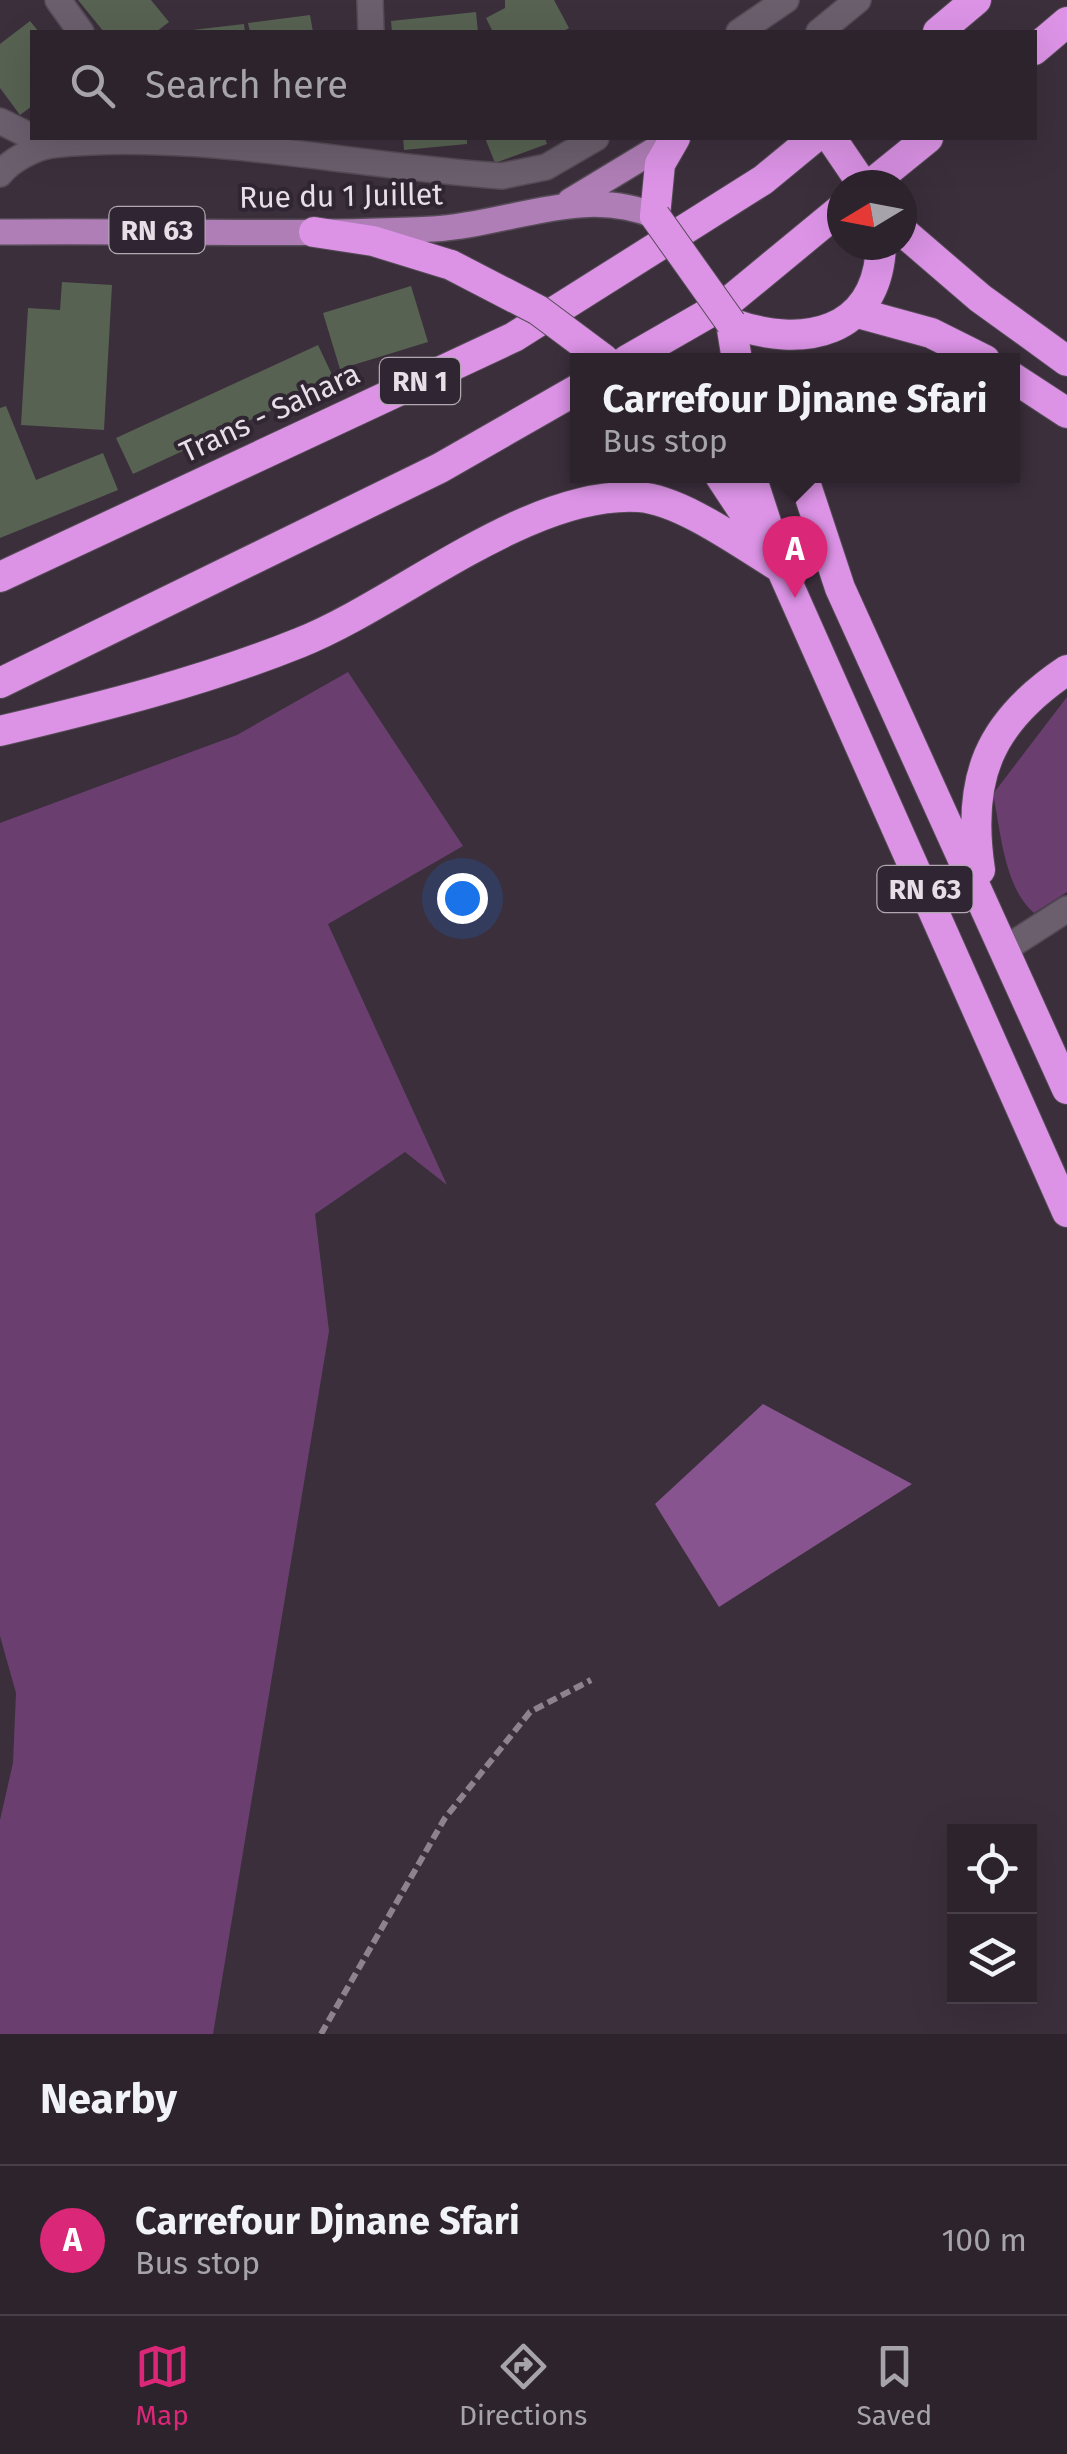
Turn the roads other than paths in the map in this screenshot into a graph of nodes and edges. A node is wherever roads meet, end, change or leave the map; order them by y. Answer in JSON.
{"nodes":[{"id":1,"x":58,"y":0,"type":"edge"},
{"id":2,"x":370,"y":0,"type":"edge"},
{"id":3,"x":786,"y":0,"type":"edge"},
{"id":4,"x":976,"y":0,"type":"edge"},
{"id":5,"x":843,"y":16,"type":"edge"},
{"id":6,"x":1067,"y":22,"type":"edge"},
{"id":7,"x":80,"y":30,"type":"edge"},
{"id":8,"x":372,"y":30,"type":"edge"},
{"id":9,"x":742,"y":30,"type":"edge"},
{"id":10,"x":822,"y":30,"type":"edge"},
{"id":11,"x":940,"y":30,"type":"edge"},
{"id":12,"x":1037,"y":47,"type":"edge"},
{"id":13,"x":0,"y":120,"type":"edge"},
{"id":14,"x":30,"y":136,"type":"edge"},
{"id":15,"x":38,"y":140,"type":"edge"},
{"id":16,"x":150,"y":140,"type":"edge"},
{"id":17,"x":376,"y":140,"type":"edge"},
{"id":18,"x":592,"y":140,"type":"edge"},
{"id":19,"x":671,"y":140,"type":"edge"},
{"id":20,"x":673,"y":140,"type":"edge"},
{"id":21,"x":812,"y":140,"type":"edge"},
{"id":22,"x":833,"y":140,"type":"edge"},
{"id":23,"x":925,"y":140,"type":"edge"},
{"id":24,"x":378,"y":164,"type":"junction"},
{"id":25,"x":856,"y":170,"type":"edge"},
{"id":26,"x":886,"y":170,"type":"edge"},
{"id":27,"x":0,"y":174,"type":"edge"},
{"id":28,"x":561,"y":206,"type":"junction"},
{"id":29,"x":655,"y":216,"type":"junction"},
{"id":30,"x":827,"y":220,"type":"edge"},
{"id":31,"x":0,"y":232,"type":"edge"},
{"id":32,"x":314,"y":232,"type":"junction"},
{"id":33,"x":917,"y":245,"type":"edge"},
{"id":34,"x":878,"y":260,"type":"edge"},
{"id":35,"x":858,"y":313,"type":"junction"},
{"id":36,"x":731,"y":323,"type":"junction"},
{"id":37,"x":809,"y":347,"type":"edge"},
{"id":38,"x":596,"y":353,"type":"edge"},
{"id":39,"x":639,"y":353,"type":"edge"},
{"id":40,"x":736,"y":353,"type":"edge"},
{"id":41,"x":971,"y":353,"type":"edge"},
{"id":42,"x":1067,"y":361,"type":"edge"},
{"id":43,"x":1020,"y":381,"type":"edge"},
{"id":44,"x":570,"y":394,"type":"edge"},
{"id":45,"x":1067,"y":413,"type":"edge"},
{"id":46,"x":725,"y":483,"type":"edge"},
{"id":47,"x":753,"y":483,"type":"edge"},
{"id":48,"x":805,"y":483,"type":"edge"},
{"id":49,"x":781,"y":568,"type":"junction"},
{"id":50,"x":0,"y":577,"type":"edge"},
{"id":51,"x":1067,"y":670,"type":"edge"},
{"id":52,"x":0,"y":683,"type":"edge"},
{"id":53,"x":0,"y":731,"type":"edge"},
{"id":54,"x":1067,"y":909,"type":"edge"},
{"id":55,"x":987,"y":913,"type":"junction"},
{"id":56,"x":1005,"y":949,"type":"junction"},
{"id":57,"x":1067,"y":1089,"type":"edge"},
{"id":58,"x":1067,"y":1212,"type":"edge"}],
"edges":[{"from":1,"to":7,"type":"street"},
{"from":2,"to":8,"type":"street"},
{"from":3,"to":9,"type":"street"},
{"from":4,"to":11,"type":"highway"},
{"from":5,"to":10,"type":"street"},
{"from":6,"to":12,"type":"highway"},
{"from":13,"to":14,"type":"street"},
{"from":15,"to":16,"type":"street"},
{"from":15,"to":27,"type":"street"},
{"from":16,"to":24,"type":"street"},
{"from":17,"to":24,"type":"street"},
{"from":18,"to":24,"type":"street"},
{"from":19,"to":28,"type":"main road","name":"Rue du 1 Juillet","number":"RN 63"},
{"from":20,"to":29,"type":"highway","number":"RN 63"},
{"from":21,"to":50,"type":"highway","name":"Trans - Sahara","number":"RN 1"},
{"from":22,"to":25,"type":"highway"},
{"from":23,"to":26,"type":"highway"},
{"from":28,"to":29,"type":"main road","name":"Rue du 1 Juillet","number":"RN 63"},
{"from":28,"to":32,"type":"main road","name":"Rue du 1 Juillet","number":"RN 63"},
{"from":29,"to":36,"type":"highway","bridge":true},
{"from":30,"to":39,"type":"highway"},
{"from":31,"to":32,"type":"main road","name":"Rue du 1 Juillet","number":"RN 63"},
{"from":32,"to":38,"type":"highway","bridge":true},
{"from":33,"to":42,"type":"highway"},
{"from":34,"to":35,"type":"highway"},
{"from":35,"to":37,"type":"highway"},
{"from":35,"to":41,"type":"highway"},
{"from":36,"to":37,"type":"highway"},
{"from":36,"to":40,"type":"highway"},
{"from":43,"to":45,"type":"highway"},
{"from":44,"to":52,"type":"highway"},
{"from":46,"to":49,"type":"highway"},
{"from":47,"to":49,"type":"highway","number":"RN 63"},
{"from":48,"to":55,"type":"highway","number":"RN 63"},
{"from":49,"to":53,"type":"highway"},
{"from":49,"to":58,"type":"highway","number":"RN 63"},
{"from":51,"to":55,"type":"highway"},
{"from":54,"to":56,"type":"street"},
{"from":55,"to":56,"type":"highway","number":"RN 63"},
{"from":56,"to":57,"type":"highway","number":"RN 63"}]}
